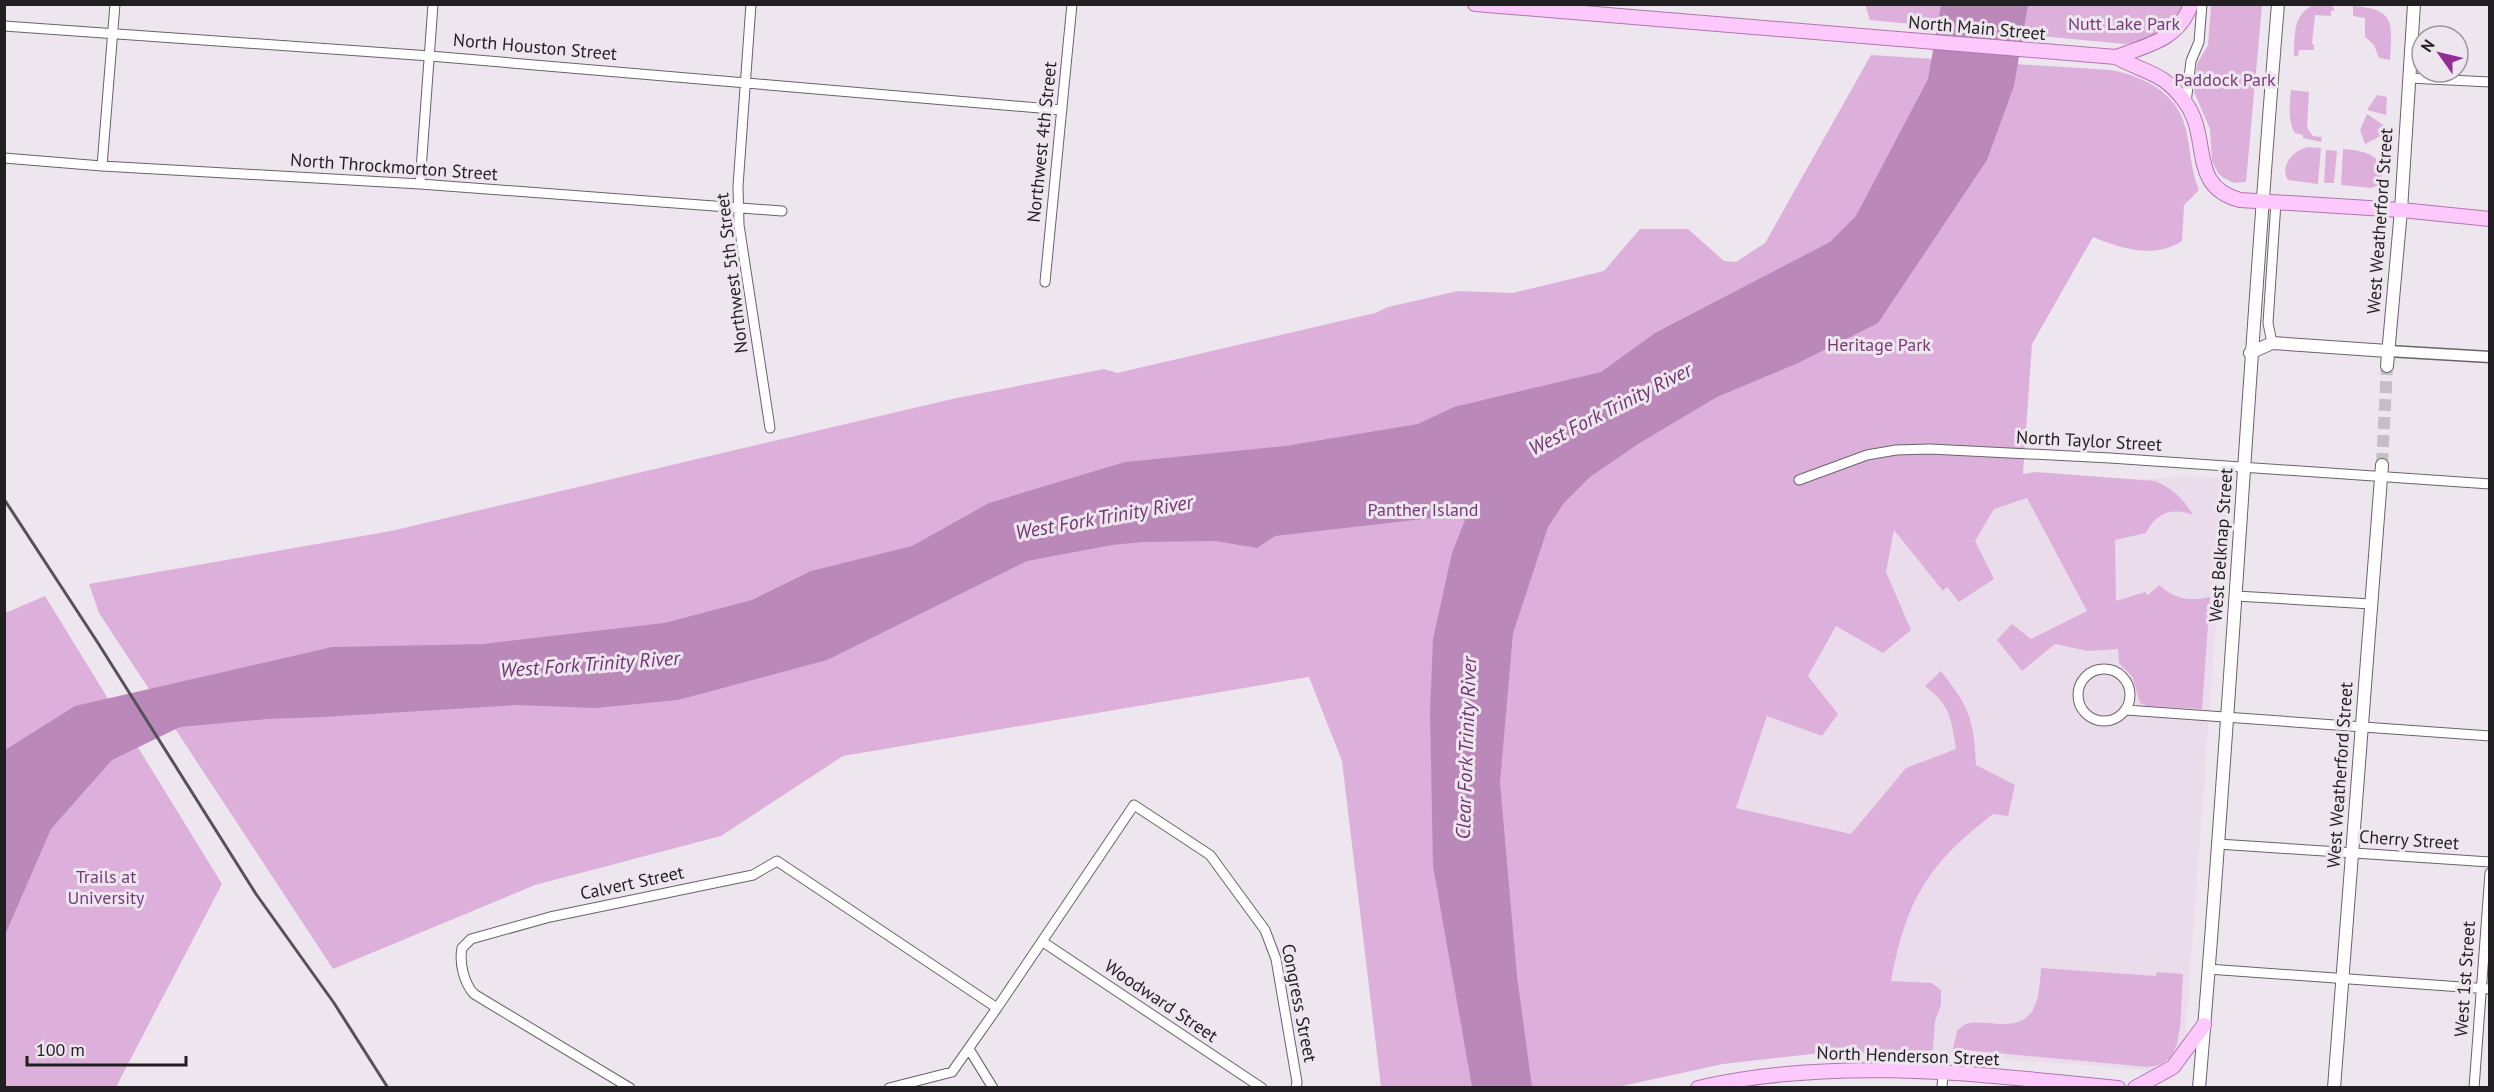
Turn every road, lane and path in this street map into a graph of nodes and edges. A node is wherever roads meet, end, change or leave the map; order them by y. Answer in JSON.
{"nodes":[{"id":1,"x":115,"y":4,"type":"edge"},
{"id":2,"x":433,"y":4,"type":"edge"},
{"id":3,"x":751,"y":4,"type":"edge"},
{"id":4,"x":1072,"y":4,"type":"edge"},
{"id":5,"x":1475,"y":4,"type":"edge"},
{"id":6,"x":2191,"y":4,"type":"edge"},
{"id":7,"x":2202,"y":4,"type":"edge"},
{"id":8,"x":2278,"y":4,"type":"edge"},
{"id":9,"x":2414,"y":4,"type":"edge"},
{"id":10,"x":4,"y":26,"type":"edge"},
{"id":11,"x":112,"y":35,"type":"junction"},
{"id":12,"x":430,"y":56,"type":"junction"},
{"id":13,"x":2115,"y":57,"type":"junction"},
{"id":14,"x":2409,"y":78,"type":"junction"},
{"id":15,"x":2490,"y":82,"type":"edge"},
{"id":16,"x":746,"y":83,"type":"junction"},
{"id":17,"x":2186,"y":103,"type":"junction"},
{"id":18,"x":1062,"y":110,"type":"junction"},
{"id":19,"x":4,"y":158,"type":"edge"},
{"id":20,"x":102,"y":166,"type":"junction"},
{"id":21,"x":420,"y":184,"type":"junction"},
{"id":22,"x":2262,"y":201,"type":"junction"},
{"id":23,"x":2276,"y":202,"type":"junction"},
{"id":24,"x":739,"y":208,"type":"junction"},
{"id":25,"x":2401,"y":210,"type":"junction"},
{"id":26,"x":782,"y":211,"type":"dead end"},
{"id":27,"x":2490,"y":219,"type":"edge"},
{"id":28,"x":1045,"y":282,"type":"dead end"},
{"id":29,"x":2272,"y":343,"type":"junction"},
{"id":30,"x":2388,"y":351,"type":"junction"},
{"id":31,"x":2250,"y":353,"type":"junction"},
{"id":32,"x":2490,"y":357,"type":"edge"},
{"id":33,"x":2387,"y":366,"type":"tunnel mouth"},
{"id":34,"x":770,"y":428,"type":"dead end"},
{"id":35,"x":2244,"y":468,"type":"junction"},
{"id":36,"x":2381,"y":470,"type":"junction"},
{"id":37,"x":1799,"y":480,"type":"dead end"},
{"id":38,"x":2490,"y":484,"type":"edge"},
{"id":39,"x":2236,"y":596,"type":"junction"},
{"id":40,"x":2371,"y":604,"type":"junction"},
{"id":41,"x":2126,"y":710,"type":"junction"},
{"id":42,"x":2227,"y":717,"type":"junction"},
{"id":43,"x":2362,"y":727,"type":"junction"},
{"id":44,"x":2490,"y":736,"type":"edge"},
{"id":45,"x":2218,"y":844,"type":"junction"},
{"id":46,"x":2352,"y":852,"type":"junction"},
{"id":47,"x":2490,"y":862,"type":"edge"},
{"id":48,"x":2490,"y":873,"type":"edge"},
{"id":49,"x":1042,"y":942,"type":"junction"},
{"id":50,"x":2208,"y":969,"type":"junction"},
{"id":51,"x":2342,"y":978,"type":"junction"},
{"id":52,"x":2485,"y":989,"type":"edge"},
{"id":53,"x":997,"y":1008,"type":"junction"},
{"id":54,"x":2204,"y":1025,"type":"junction"},
{"id":55,"x":969,"y":1049,"type":"junction"},
{"id":56,"x":1943,"y":1073,"type":"junction"},
{"id":57,"x":2065,"y":1085,"type":"edge"},
{"id":58,"x":630,"y":1088,"type":"edge"},
{"id":59,"x":889,"y":1088,"type":"edge"},
{"id":60,"x":993,"y":1088,"type":"edge"},
{"id":61,"x":1262,"y":1088,"type":"edge"},
{"id":62,"x":1296,"y":1088,"type":"edge"},
{"id":63,"x":1698,"y":1088,"type":"edge"},
{"id":64,"x":1942,"y":1088,"type":"edge"},
{"id":65,"x":2118,"y":1088,"type":"edge"},
{"id":66,"x":2135,"y":1088,"type":"edge"},
{"id":67,"x":2199,"y":1088,"type":"edge"},
{"id":68,"x":2334,"y":1088,"type":"edge"},
{"id":69,"x":2474,"y":1088,"type":"edge"}],
"edges":[{"from":1,"to":11,"type":"street"},
{"from":2,"to":12,"type":"street"},
{"from":3,"to":16,"type":"street","name":"Northwest 5th Street"},
{"from":4,"to":18,"type":"street","name":"Northwest 4th Street"},
{"from":5,"to":13,"type":"main road","name":"North Main Street"},
{"from":6,"to":13,"type":"main road"},
{"from":7,"to":17,"type":"street"},
{"from":8,"to":22,"type":"main road","name":"West Belknap Street"},
{"from":9,"to":14,"type":"main road","name":"West Weatherford Street"},
{"from":10,"to":11,"type":"street","name":"North Houston Street"},
{"from":11,"to":12,"type":"street","name":"North Houston Street"},
{"from":11,"to":20,"type":"street"},
{"from":12,"to":16,"type":"street","name":"North Houston Street"},
{"from":12,"to":21,"type":"street"},
{"from":13,"to":17,"type":"main road"},
{"from":14,"to":15,"type":"street"},
{"from":14,"to":25,"type":"main road","name":"West Weatherford Street"},
{"from":16,"to":18,"type":"street","name":"North Houston Street"},
{"from":16,"to":24,"type":"street","name":"Northwest 5th Street"},
{"from":17,"to":22,"type":"main road"},
{"from":18,"to":28,"type":"street","name":"Northwest 4th Street"},
{"from":19,"to":20,"type":"street","name":"North Throckmorton Street"},
{"from":20,"to":21,"type":"street","name":"North Throckmorton Street"},
{"from":21,"to":24,"type":"street","name":"North Throckmorton Street"},
{"from":22,"to":23,"type":"main road"},
{"from":22,"to":31,"type":"main road","name":"West Belknap Street"},
{"from":23,"to":25,"type":"main road"},
{"from":23,"to":29,"type":"street"},
{"from":24,"to":26,"type":"street","name":"North Throckmorton Street"},
{"from":24,"to":34,"type":"street","name":"Northwest 5th Street"},
{"from":25,"to":27,"type":"main road"},
{"from":25,"to":30,"type":"main road","name":"West Weatherford Street"},
{"from":29,"to":30,"type":"main road"},
{"from":29,"to":31,"type":"main road"},
{"from":30,"to":32,"type":"street"},
{"from":30,"to":33,"type":"main road","name":"West Weatherford Street"},
{"from":31,"to":35,"type":"main road","name":"West Belknap Street"},
{"from":35,"to":36,"type":"street","name":"North Taylor Street"},
{"from":35,"to":37,"type":"street","name":"North Taylor Street"},
{"from":35,"to":39,"type":"main road","name":"West Belknap Street"},
{"from":36,"to":38,"type":"street","name":"North Taylor Street"},
{"from":36,"to":40,"type":"main road","name":"West Weatherford Street"},
{"from":39,"to":40,"type":"street"},
{"from":39,"to":42,"type":"main road","name":"West Belknap Street"},
{"from":40,"to":43,"type":"main road","name":"West Weatherford Street"},
{"from":41,"to":41,"type":"street"},
{"from":41,"to":42,"type":"street"},
{"from":42,"to":43,"type":"street"},
{"from":42,"to":45,"type":"main road","name":"West Belknap Street"},
{"from":43,"to":44,"type":"street"},
{"from":43,"to":46,"type":"main road","name":"West Weatherford Street"},
{"from":45,"to":46,"type":"street","name":"Cherry Street"},
{"from":45,"to":50,"type":"main road","name":"West Belknap Street"},
{"from":46,"to":47,"type":"street","name":"Cherry Street"},
{"from":46,"to":51,"type":"main road","name":"West Weatherford Street"},
{"from":48,"to":52,"type":"street","name":"West 1st Street"},
{"from":49,"to":53,"type":"street"},
{"from":49,"to":61,"type":"street","name":"Woodward Street"},
{"from":49,"to":62,"type":"street","name":"Congress Street"},
{"from":50,"to":51,"type":"street"},
{"from":50,"to":54,"type":"main road","name":"West Belknap Street"},
{"from":51,"to":52,"type":"street"},
{"from":51,"to":68,"type":"main road","name":"West Weatherford Street"},
{"from":52,"to":69,"type":"street","name":"West 1st Street"},
{"from":53,"to":55,"type":"street"},
{"from":53,"to":58,"type":"street","name":"Calvert Street"},
{"from":54,"to":66,"type":"main road"},
{"from":54,"to":67,"type":"main road","name":"West Belknap Street"},
{"from":55,"to":59,"type":"street"},
{"from":55,"to":60,"type":"street"},
{"from":56,"to":57,"type":"main road","name":"North Henderson Street"},
{"from":56,"to":63,"type":"main road","name":"North Henderson Street"},
{"from":56,"to":64,"type":"street"},
{"from":57,"to":65,"type":"main road","name":"North Henderson Street"}]}
